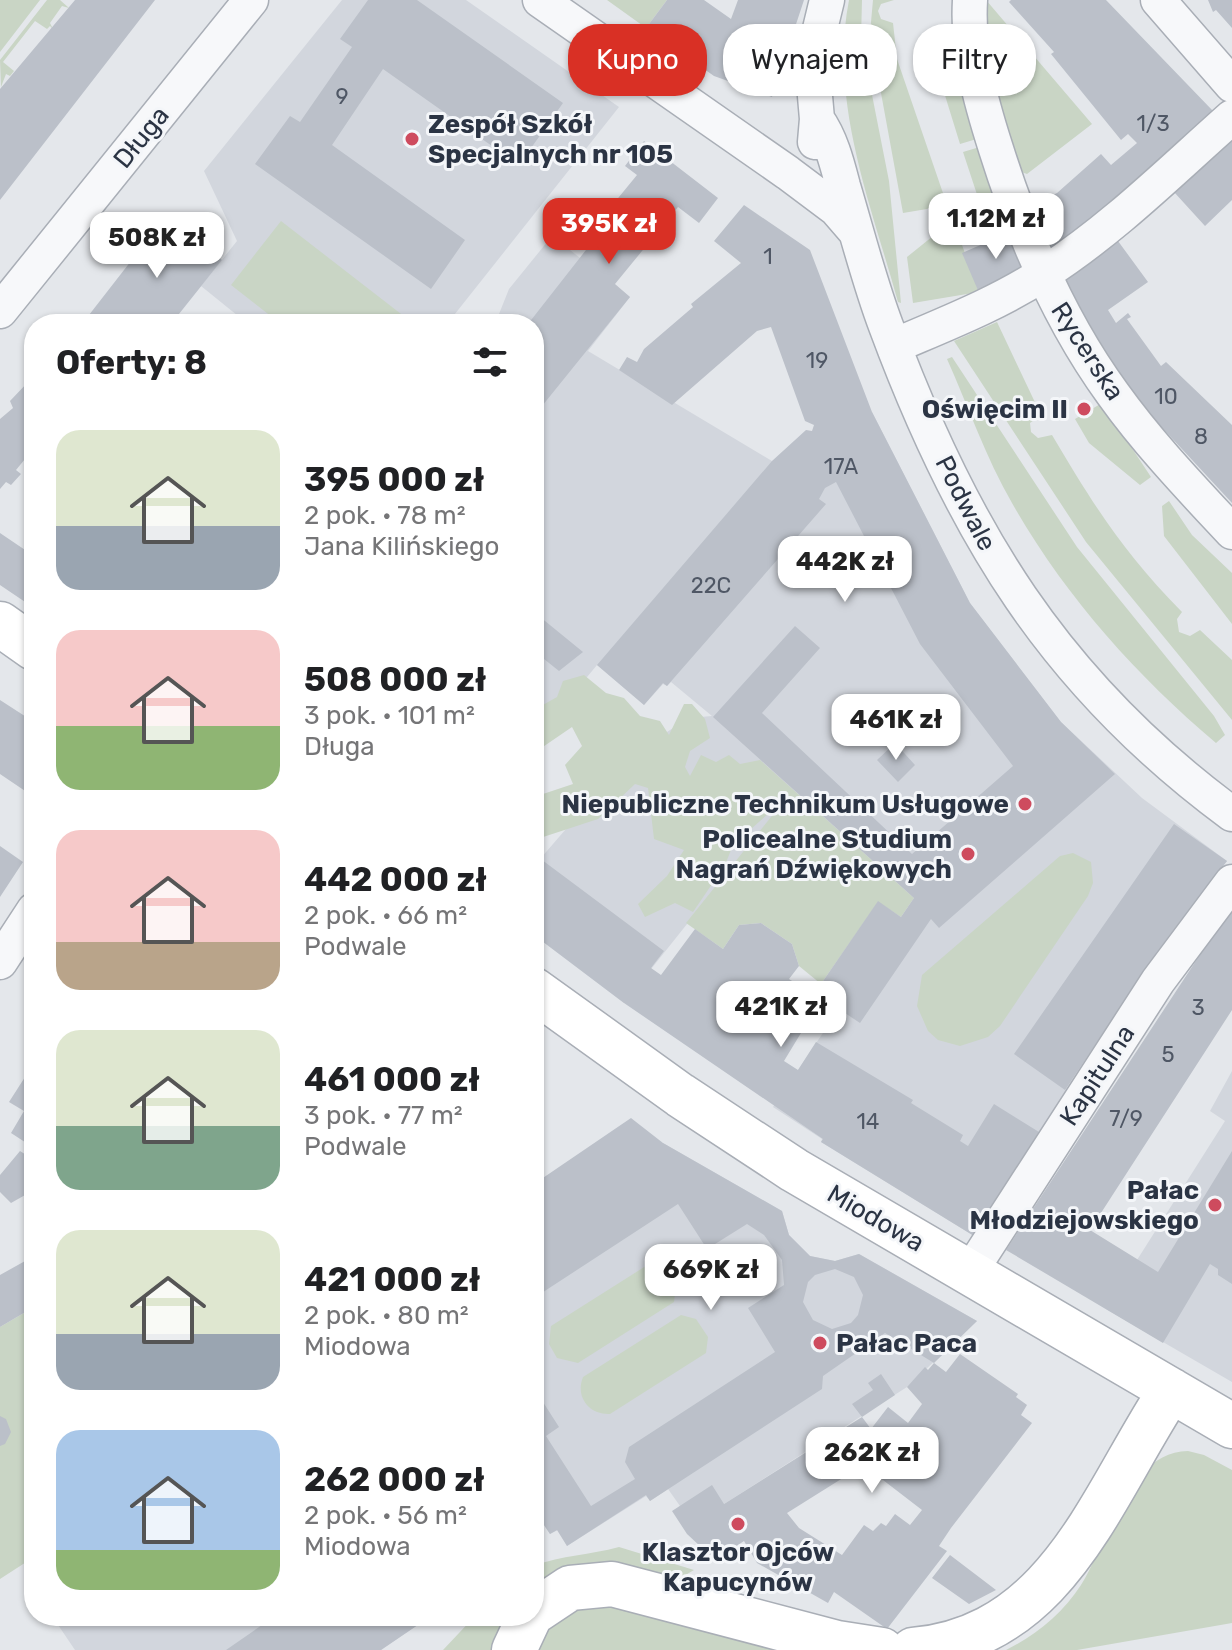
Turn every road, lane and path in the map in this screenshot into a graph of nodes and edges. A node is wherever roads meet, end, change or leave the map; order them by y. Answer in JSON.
{"nodes":[{"id":1,"x":251,"y":0,"type":"edge"},
{"id":2,"x":540,"y":0,"type":"edge"},
{"id":3,"x":827,"y":0,"type":"edge"},
{"id":4,"x":970,"y":0,"type":"edge"},
{"id":5,"x":1158,"y":0,"type":"edge"},
{"id":6,"x":1232,"y":85,"type":"edge"},
{"id":7,"x":1232,"y":117,"type":"edge"},
{"id":8,"x":817,"y":119,"type":"junction"},
{"id":9,"x":788,"y":173,"type":"junction"},
{"id":10,"x":858,"y":235,"type":"junction"},
{"id":11,"x":1044,"y":274,"type":"junction"},
{"id":12,"x":0,"y":311,"type":"edge"},
{"id":13,"x":894,"y":346,"type":"junction"},
{"id":14,"x":1232,"y":532,"type":"edge"},
{"id":15,"x":0,"y":624,"type":"edge"},
{"id":16,"x":24,"y":641,"type":"edge"},
{"id":17,"x":1229,"y":805,"type":"edge"},
{"id":18,"x":1232,"y":882,"type":"edge"},
{"id":19,"x":24,"y":925,"type":"edge"},
{"id":20,"x":0,"y":962,"type":"edge"},
{"id":21,"x":544,"y":997,"type":"edge"},
{"id":22,"x":970,"y":1272,"type":"junction"},
{"id":23,"x":1171,"y":1390,"type":"junction"},
{"id":24,"x":1232,"y":1426,"type":"edge"},
{"id":25,"x":544,"y":1606,"type":"edge"},
{"id":26,"x":526,"y":1626,"type":"edge"},
{"id":27,"x":514,"y":1650,"type":"edge"},
{"id":28,"x":882,"y":1650,"type":"edge"},
{"id":29,"x":913,"y":1650,"type":"edge"}],
"edges":[{"from":1,"to":12,"type":"street","name":"Długa"},
{"from":2,"to":9,"type":"street"},
{"from":3,"to":8,"type":"street","name":"Podwale"},
{"from":4,"to":11,"type":"street","name":"Rycerska"},
{"from":5,"to":6,"type":"street"},
{"from":7,"to":11,"type":"street"},
{"from":8,"to":9,"type":"street","name":"Podwale"},
{"from":8,"to":10,"type":"street","name":"Podwale"},
{"from":9,"to":10,"type":"street"},
{"from":10,"to":13,"type":"street","name":"Podwale"},
{"from":11,"to":13,"type":"street"},
{"from":11,"to":14,"type":"street","name":"Rycerska"},
{"from":13,"to":17,"type":"street","name":"Podwale"},
{"from":15,"to":16,"type":"street"},
{"from":18,"to":22,"type":"street","name":"Kapitulna"},
{"from":19,"to":20,"type":"street"},
{"from":21,"to":22,"type":"street","name":"Miodowa"},
{"from":22,"to":23,"type":"street","name":"Miodowa"},
{"from":23,"to":24,"type":"street","name":"Miodowa"},
{"from":23,"to":29,"type":"street"},
{"from":25,"to":28,"type":"street"},
{"from":26,"to":27,"type":"street"}]}
